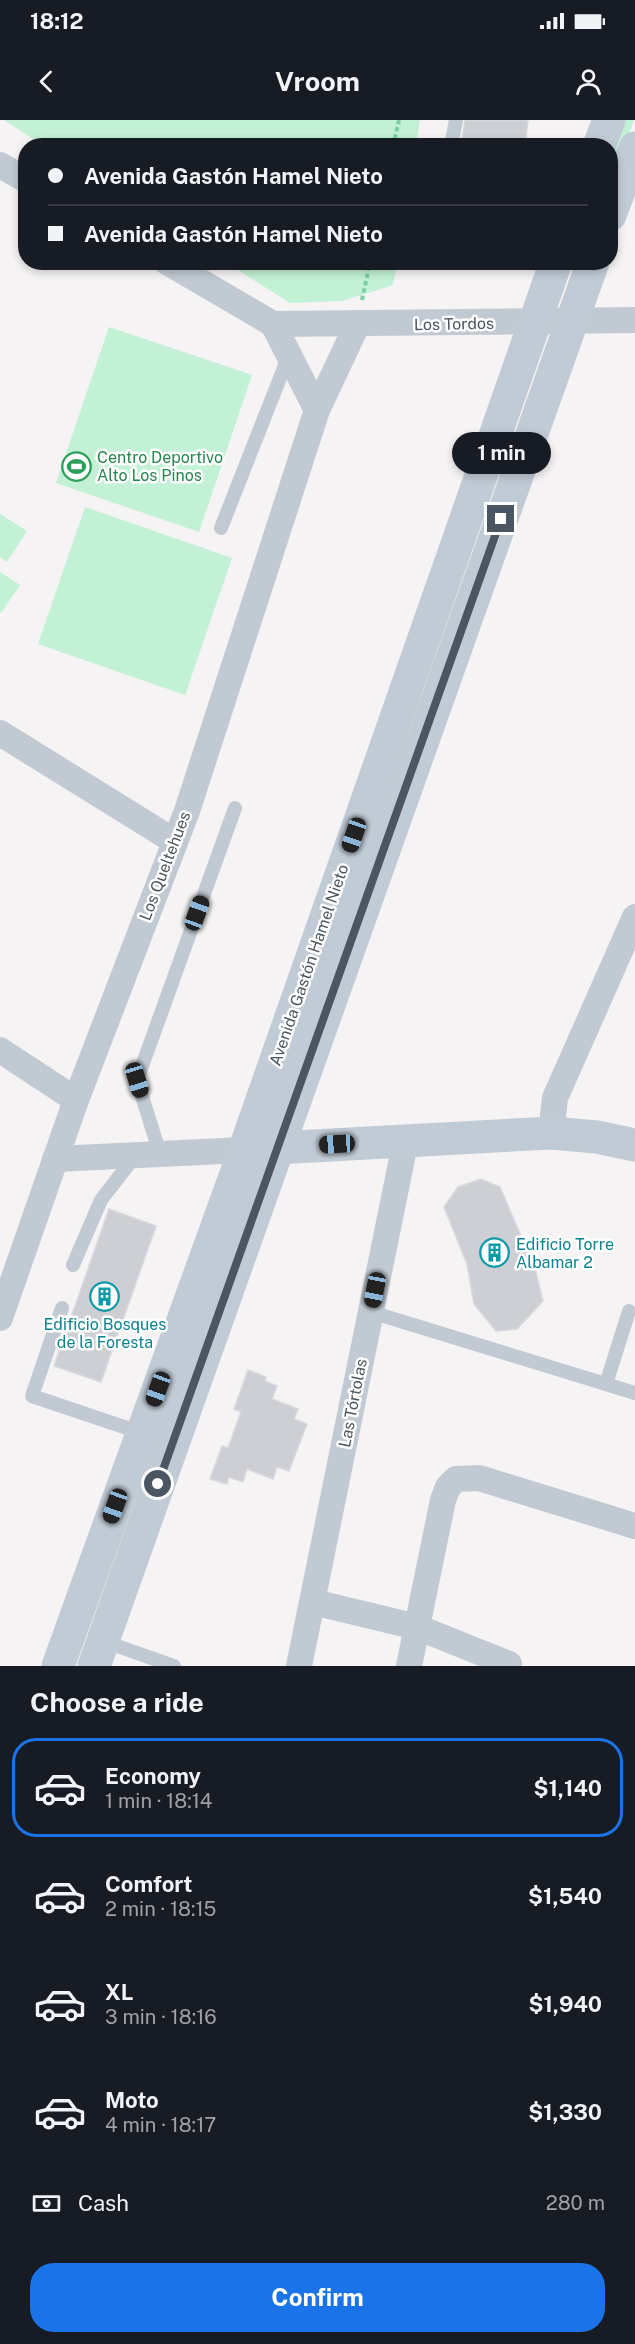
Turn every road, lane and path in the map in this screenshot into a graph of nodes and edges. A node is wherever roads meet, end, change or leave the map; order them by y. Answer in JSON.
{"nodes":[{"id":1,"x":399,"y":120,"type":"edge"},
{"id":2,"x":456,"y":120,"type":"edge"},
{"id":3,"x":609,"y":120,"type":"edge"},
{"id":4,"x":395,"y":138,"type":"edge"},
{"id":5,"x":453,"y":138,"type":"edge"},
{"id":6,"x":602,"y":138,"type":"edge"},
{"id":7,"x":635,"y":148,"type":"edge"},
{"id":8,"x":0,"y":165,"type":"edge"},
{"id":9,"x":18,"y":175,"type":"edge"},
{"id":10,"x":618,"y":194,"type":"edge"},
{"id":11,"x":181,"y":270,"type":"edge"},
{"id":12,"x":368,"y":270,"type":"edge"},
{"id":13,"x":553,"y":270,"type":"edge"},
{"id":14,"x":590,"y":270,"type":"edge"},
{"id":15,"x":635,"y":320,"type":"edge"},
{"id":16,"x":534,"y":322,"type":"junction"},
{"id":17,"x":571,"y":322,"type":"junction"},
{"id":18,"x":273,"y":324,"type":"junction"},
{"id":19,"x":357,"y":325,"type":"junction"},
{"id":20,"x":289,"y":355,"type":"junction"},
{"id":21,"x":318,"y":410,"type":"junction"},
{"id":22,"x":221,"y":528,"type":"dead end"},
{"id":23,"x":0,"y":733,"type":"edge"},
{"id":24,"x":235,"y":808,"type":"dead end"},
{"id":25,"x":174,"y":841,"type":"junction"},
{"id":26,"x":635,"y":917,"type":"edge"},
{"id":27,"x":0,"y":1050,"type":"edge"},
{"id":28,"x":76,"y":1100,"type":"junction"},
{"id":29,"x":551,"y":1133,"type":"junction"},
{"id":30,"x":406,"y":1140,"type":"junction"},
{"id":31,"x":635,"y":1145,"type":"edge"},
{"id":32,"x":278,"y":1148,"type":"junction"},
{"id":33,"x":244,"y":1150,"type":"junction"},
{"id":34,"x":148,"y":1154,"type":"junction"},
{"id":35,"x":55,"y":1159,"type":"junction"},
{"id":36,"x":9,"y":1261,"type":"edge"},
{"id":37,"x":73,"y":1265,"type":"dead end"},
{"id":38,"x":62,"y":1308,"type":"dead end"},
{"id":39,"x":629,"y":1311,"type":"dead end"},
{"id":40,"x":371,"y":1312,"type":"junction"},
{"id":41,"x":0,"y":1318,"type":"edge"},
{"id":42,"x":606,"y":1384,"type":"junction"},
{"id":43,"x":635,"y":1394,"type":"edge"},
{"id":44,"x":142,"y":1433,"type":"junction"},
{"id":45,"x":635,"y":1526,"type":"edge"},
{"id":46,"x":313,"y":1602,"type":"junction"},
{"id":47,"x":417,"y":1627,"type":"junction"},
{"id":48,"x":98,"y":1654,"type":"edge"},
{"id":49,"x":509,"y":1665,"type":"edge"},
{"id":50,"x":58,"y":1666,"type":"edge"},
{"id":51,"x":174,"y":1666,"type":"edge"},
{"id":52,"x":300,"y":1666,"type":"edge"},
{"id":53,"x":409,"y":1666,"type":"edge"}],
"edges":[{"from":1,"to":4,"type":"path"},
{"from":2,"to":5,"type":"lane"},
{"from":3,"to":6,"type":"main road"},
{"from":7,"to":10,"type":"main road"},
{"from":8,"to":9,"type":"street"},
{"from":11,"to":18,"type":"street"},
{"from":12,"to":19,"type":"path"},
{"from":13,"to":16,"type":"main road","name":"Avenida Gastón Hamel Nieto"},
{"from":14,"to":17,"type":"main road","name":"Avenida Gastón Hamel Nieto"},
{"from":15,"to":17,"type":"street","name":"Los Tordos"},
{"from":16,"to":17,"type":"street","name":"Los Tordos"},
{"from":16,"to":19,"type":"street","name":"Los Tordos"},
{"from":16,"to":33,"type":"main road","name":"Avenida Gastón Hamel Nieto"},
{"from":17,"to":32,"type":"main road","name":"Avenida Gastón Hamel Nieto"},
{"from":18,"to":19,"type":"street","name":"Los Tordos"},
{"from":18,"to":20,"type":"street"},
{"from":19,"to":21,"type":"street","name":"Los Queltehues"},
{"from":20,"to":21,"type":"street"},
{"from":20,"to":22,"type":"lane"},
{"from":21,"to":25,"type":"street","name":"Los Queltehues"},
{"from":23,"to":25,"type":"street"},
{"from":24,"to":34,"type":"lane"},
{"from":25,"to":28,"type":"street","name":"Los Queltehues"},
{"from":26,"to":29,"type":"street"},
{"from":27,"to":28,"type":"street"},
{"from":28,"to":35,"type":"street","name":"Los Queltehues"},
{"from":29,"to":30,"type":"main road"},
{"from":29,"to":31,"type":"main road"},
{"from":30,"to":32,"type":"main road"},
{"from":30,"to":40,"type":"street","name":"Las Tórtolas"},
{"from":32,"to":33,"type":"main road"},
{"from":32,"to":48,"type":"main road","name":"Avenida Gastón Hamel Nieto"},
{"from":33,"to":34,"type":"street"},
{"from":33,"to":44,"type":"main road","name":"Avenida Gastón Hamel Nieto"},
{"from":34,"to":35,"type":"street"},
{"from":34,"to":37,"type":"lane"},
{"from":35,"to":36,"type":"street","name":"Los Queltehues"},
{"from":36,"to":41,"type":"street","name":"Los Queltehues"},
{"from":38,"to":44,"type":"lane"},
{"from":39,"to":42,"type":"lane"},
{"from":40,"to":42,"type":"lane"},
{"from":40,"to":46,"type":"street","name":"Las Tórtolas"},
{"from":42,"to":43,"type":"lane"},
{"from":44,"to":50,"type":"main road","name":"Avenida Gastón Hamel Nieto"},
{"from":45,"to":47,"type":"street"},
{"from":46,"to":47,"type":"street"},
{"from":46,"to":52,"type":"street","name":"Las Tórtolas"},
{"from":47,"to":49,"type":"street"},
{"from":47,"to":53,"type":"street"},
{"from":48,"to":51,"type":"lane"}]}
